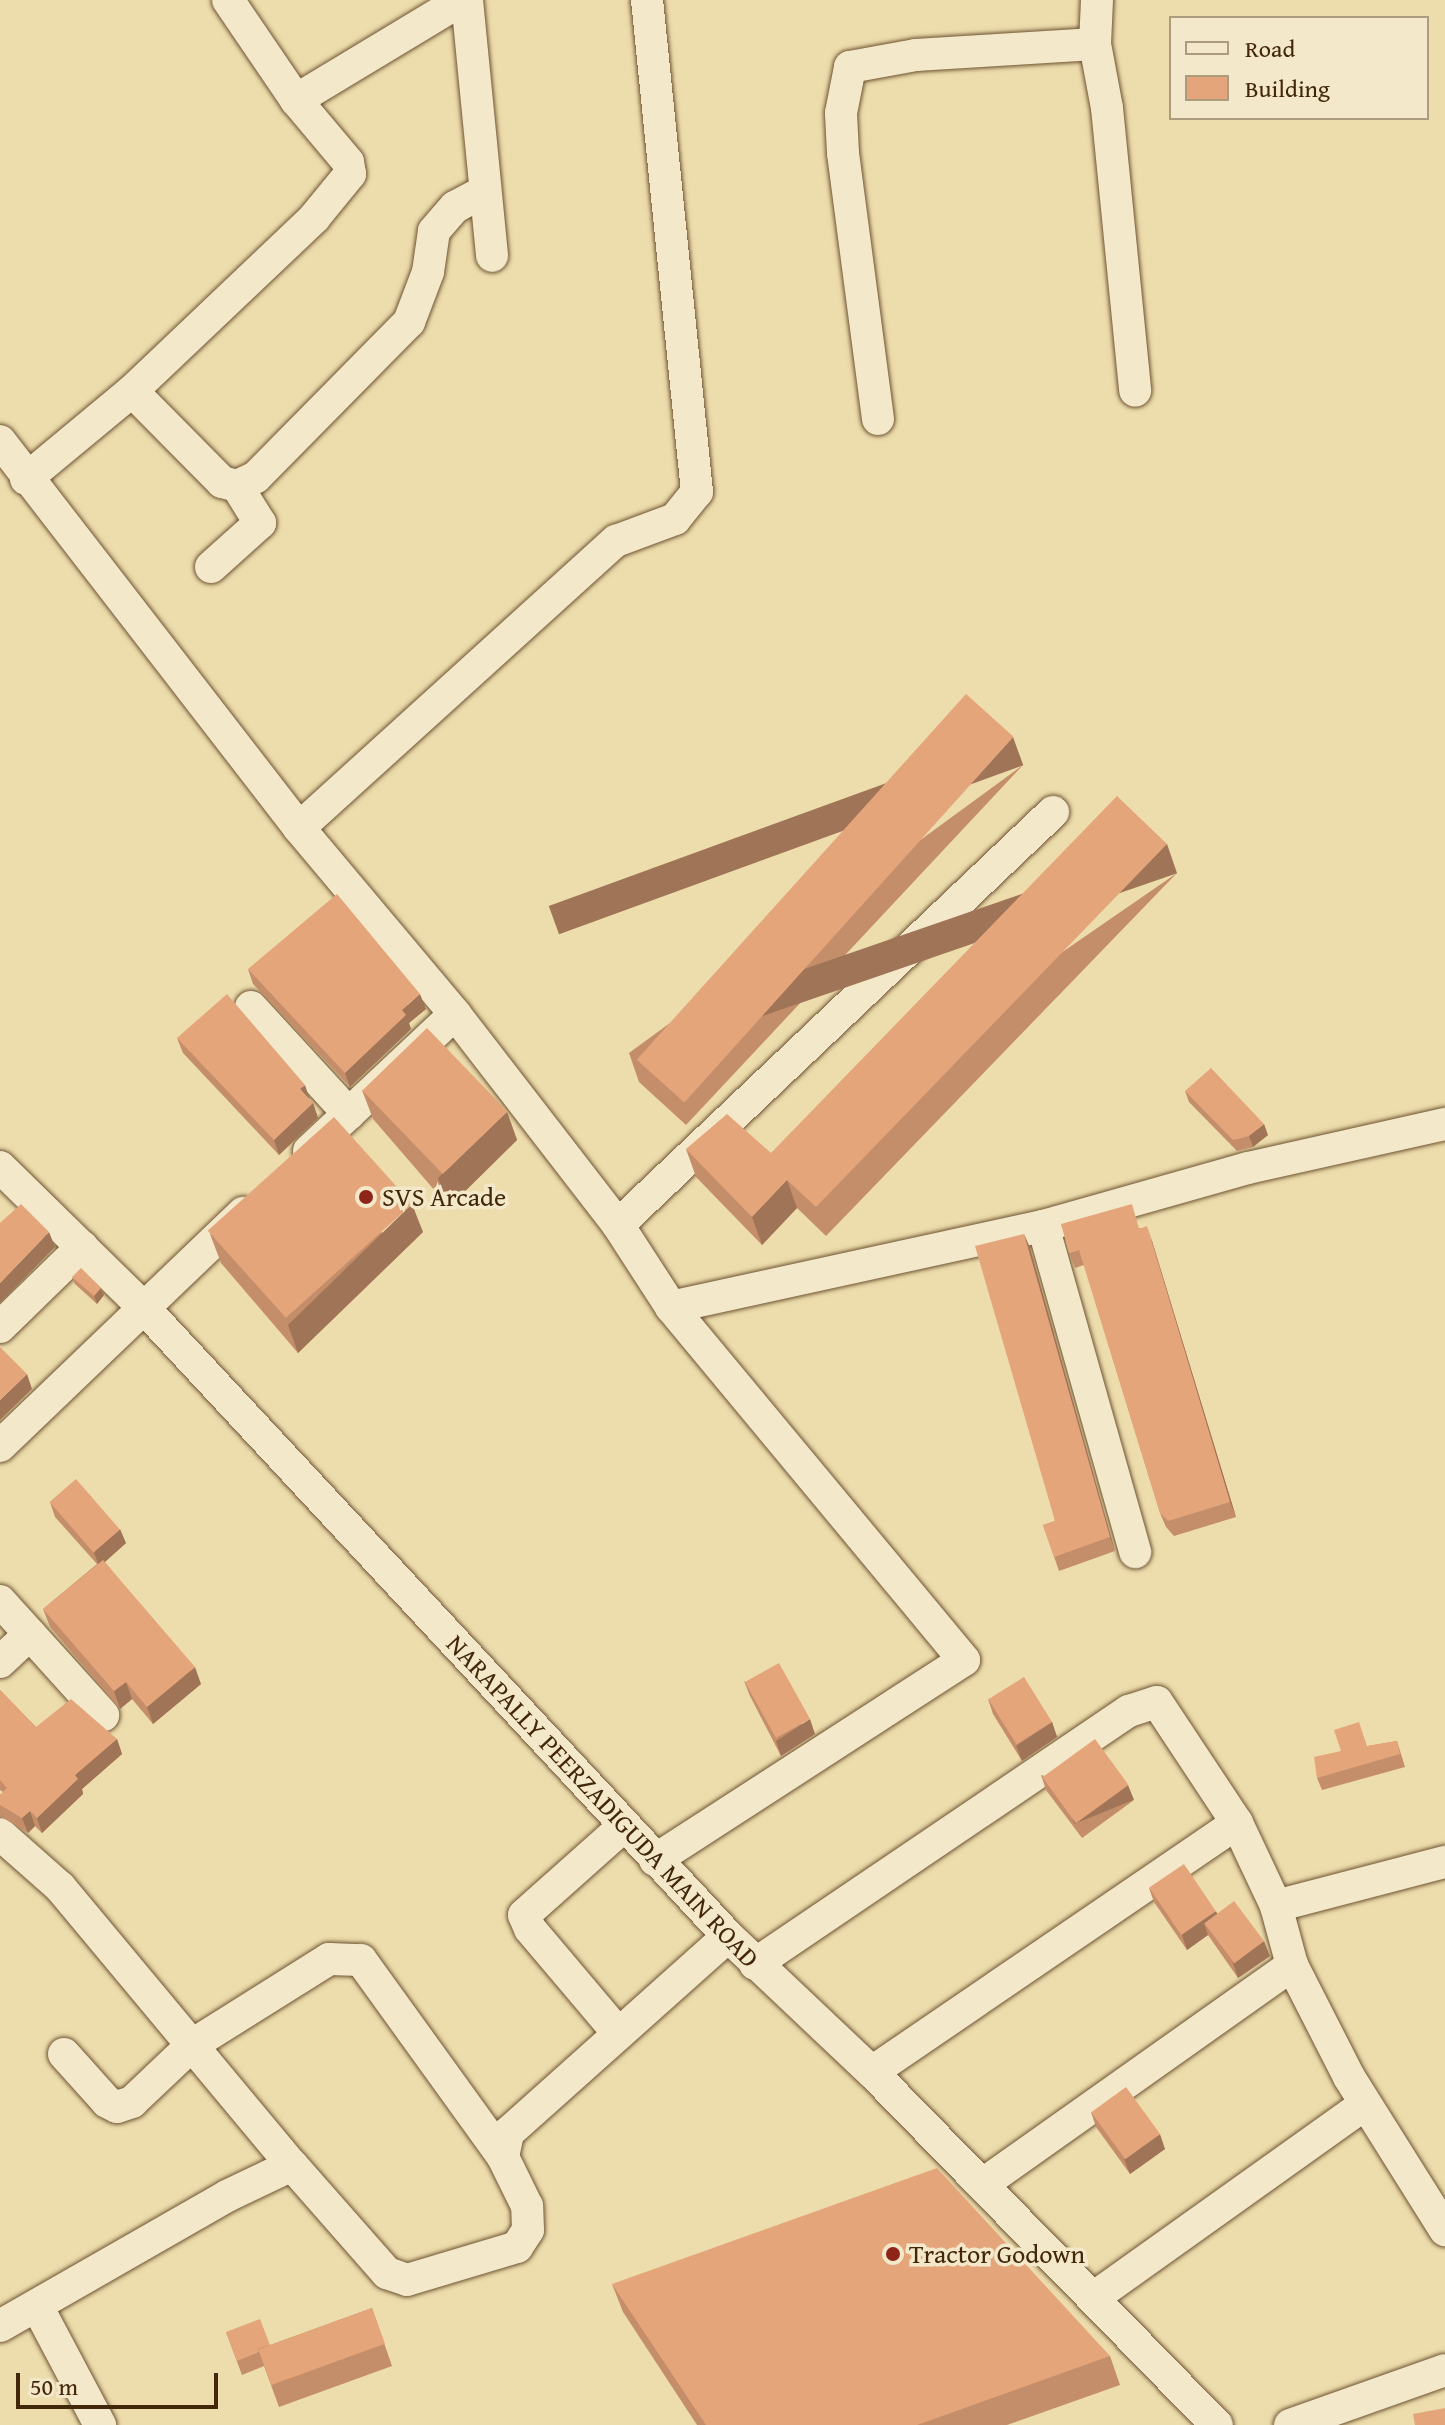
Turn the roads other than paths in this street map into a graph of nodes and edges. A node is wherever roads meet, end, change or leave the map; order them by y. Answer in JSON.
{"nodes":[{"id":1,"x":228,"y":0,"type":"edge"},
{"id":2,"x":464,"y":0,"type":"edge"},
{"id":3,"x":647,"y":0,"type":"edge"},
{"id":4,"x":1097,"y":0,"type":"edge"},
{"id":5,"x":1095,"y":44,"type":"junction"},
{"id":6,"x":296,"y":100,"type":"junction"},
{"id":7,"x":483,"y":192,"type":"junction"},
{"id":8,"x":492,"y":256,"type":"dead end"},
{"id":9,"x":132,"y":391,"type":"junction"},
{"id":10,"x":1135,"y":391,"type":"dead end"},
{"id":11,"x":878,"y":419,"type":"dead end"},
{"id":12,"x":10,"y":465,"type":"edge"},
{"id":13,"x":237,"y":486,"type":"junction"},
{"id":14,"x":211,"y":567,"type":"dead end"},
{"id":15,"x":1053,"y":812,"type":"dead end"},
{"id":16,"x":299,"y":828,"type":"junction"},
{"id":17,"x":251,"y":1007,"type":"dead end"},
{"id":18,"x":455,"y":1014,"type":"junction"},
{"id":19,"x":349,"y":1114,"type":"junction"},
{"id":20,"x":1445,"y":1124,"type":"edge"},
{"id":21,"x":0,"y":1167,"type":"edge"},
{"id":22,"x":618,"y":1225,"type":"junction"},
{"id":23,"x":1043,"y":1226,"type":"junction"},
{"id":24,"x":82,"y":1247,"type":"junction"},
{"id":25,"x":143,"y":1307,"type":"junction"},
{"id":26,"x":671,"y":1307,"type":"junction"},
{"id":27,"x":0,"y":1327,"type":"edge"},
{"id":28,"x":0,"y":1446,"type":"edge"},
{"id":29,"x":1135,"y":1552,"type":"dead end"},
{"id":30,"x":0,"y":1601,"type":"edge"},
{"id":31,"x":30,"y":1634,"type":"junction"},
{"id":32,"x":0,"y":1662,"type":"edge"},
{"id":33,"x":103,"y":1715,"type":"dead end"},
{"id":34,"x":1237,"y":1823,"type":"junction"},
{"id":35,"x":624,"y":1826,"type":"junction"},
{"id":36,"x":0,"y":1834,"type":"edge"},
{"id":37,"x":655,"y":1860,"type":"junction"},
{"id":38,"x":1445,"y":1862,"type":"edge"},
{"id":39,"x":1276,"y":1906,"type":"junction"},
{"id":40,"x":728,"y":1936,"type":"junction"},
{"id":41,"x":755,"y":1964,"type":"junction"},
{"id":42,"x":1292,"y":1965,"type":"junction"},
{"id":43,"x":618,"y":2033,"type":"junction"},
{"id":44,"x":192,"y":2045,"type":"junction"},
{"id":45,"x":64,"y":2054,"type":"dead end"},
{"id":46,"x":872,"y":2072,"type":"junction"},
{"id":47,"x":1364,"y":2105,"type":"junction"},
{"id":48,"x":503,"y":2157,"type":"junction"},
{"id":49,"x":292,"y":2165,"type":"junction"},
{"id":50,"x":983,"y":2184,"type":"junction"},
{"id":51,"x":1445,"y":2230,"type":"edge"},
{"id":52,"x":1096,"y":2296,"type":"junction"},
{"id":53,"x":37,"y":2306,"type":"junction"},
{"id":54,"x":0,"y":2326,"type":"edge"},
{"id":55,"x":1445,"y":2370,"type":"edge"},
{"id":56,"x":100,"y":2425,"type":"edge"},
{"id":57,"x":1217,"y":2425,"type":"edge"},
{"id":58,"x":1290,"y":2425,"type":"edge"}],
"edges":[{"from":1,"to":6,"type":"street"},
{"from":2,"to":6,"type":"street"},
{"from":2,"to":7,"type":"street"},
{"from":3,"to":16,"type":"street"},
{"from":4,"to":5,"type":"street"},
{"from":5,"to":10,"type":"street"},
{"from":5,"to":11,"type":"street"},
{"from":6,"to":9,"type":"street"},
{"from":7,"to":8,"type":"street"},
{"from":7,"to":13,"type":"street"},
{"from":9,"to":12,"type":"street"},
{"from":9,"to":13,"type":"street"},
{"from":12,"to":16,"type":"street"},
{"from":13,"to":14,"type":"street"},
{"from":15,"to":22,"type":"street"},
{"from":16,"to":18,"type":"street"},
{"from":17,"to":19,"type":"street"},
{"from":18,"to":19,"type":"street"},
{"from":18,"to":22,"type":"street"},
{"from":19,"to":25,"type":"street"},
{"from":20,"to":23,"type":"street"},
{"from":21,"to":24,"type":"street","name":"NARAPALLY PEERZADIGUDA MAIN ROAD"},
{"from":22,"to":26,"type":"street"},
{"from":23,"to":26,"type":"street"},
{"from":23,"to":29,"type":"street"},
{"from":24,"to":25,"type":"street","name":"NARAPALLY PEERZADIGUDA MAIN ROAD"},
{"from":24,"to":27,"type":"street"},
{"from":25,"to":28,"type":"street"},
{"from":25,"to":35,"type":"street","name":"NARAPALLY PEERZADIGUDA MAIN ROAD"},
{"from":26,"to":37,"type":"street"},
{"from":30,"to":31,"type":"street"},
{"from":31,"to":32,"type":"street"},
{"from":31,"to":33,"type":"street"},
{"from":34,"to":39,"type":"street"},
{"from":34,"to":41,"type":"street"},
{"from":34,"to":46,"type":"street"},
{"from":35,"to":37,"type":"street","name":"NARAPALLY PEERZADIGUDA MAIN ROAD"},
{"from":35,"to":43,"type":"street"},
{"from":36,"to":44,"type":"street"},
{"from":37,"to":40,"type":"street","name":"NARAPALLY PEERZADIGUDA MAIN ROAD"},
{"from":38,"to":39,"type":"street"},
{"from":39,"to":42,"type":"street"},
{"from":40,"to":41,"type":"street","name":"NARAPALLY PEERZADIGUDA MAIN ROAD"},
{"from":40,"to":43,"type":"street"},
{"from":41,"to":46,"type":"street","name":"NARAPALLY PEERZADIGUDA MAIN ROAD"},
{"from":42,"to":47,"type":"street"},
{"from":42,"to":50,"type":"street"},
{"from":43,"to":48,"type":"street"},
{"from":44,"to":45,"type":"street"},
{"from":44,"to":48,"type":"street"},
{"from":44,"to":49,"type":"street"},
{"from":46,"to":50,"type":"street","name":"NARAPALLY PEERZADIGUDA MAIN ROAD"},
{"from":47,"to":51,"type":"street"},
{"from":47,"to":52,"type":"street"},
{"from":48,"to":49,"type":"street"},
{"from":49,"to":53,"type":"street"},
{"from":50,"to":52,"type":"street","name":"NARAPALLY PEERZADIGUDA MAIN ROAD"},
{"from":52,"to":57,"type":"street","name":"NARAPALLY PEERZADIGUDA MAIN ROAD"},
{"from":53,"to":54,"type":"street"},
{"from":53,"to":56,"type":"street"},
{"from":55,"to":58,"type":"street"}]}
